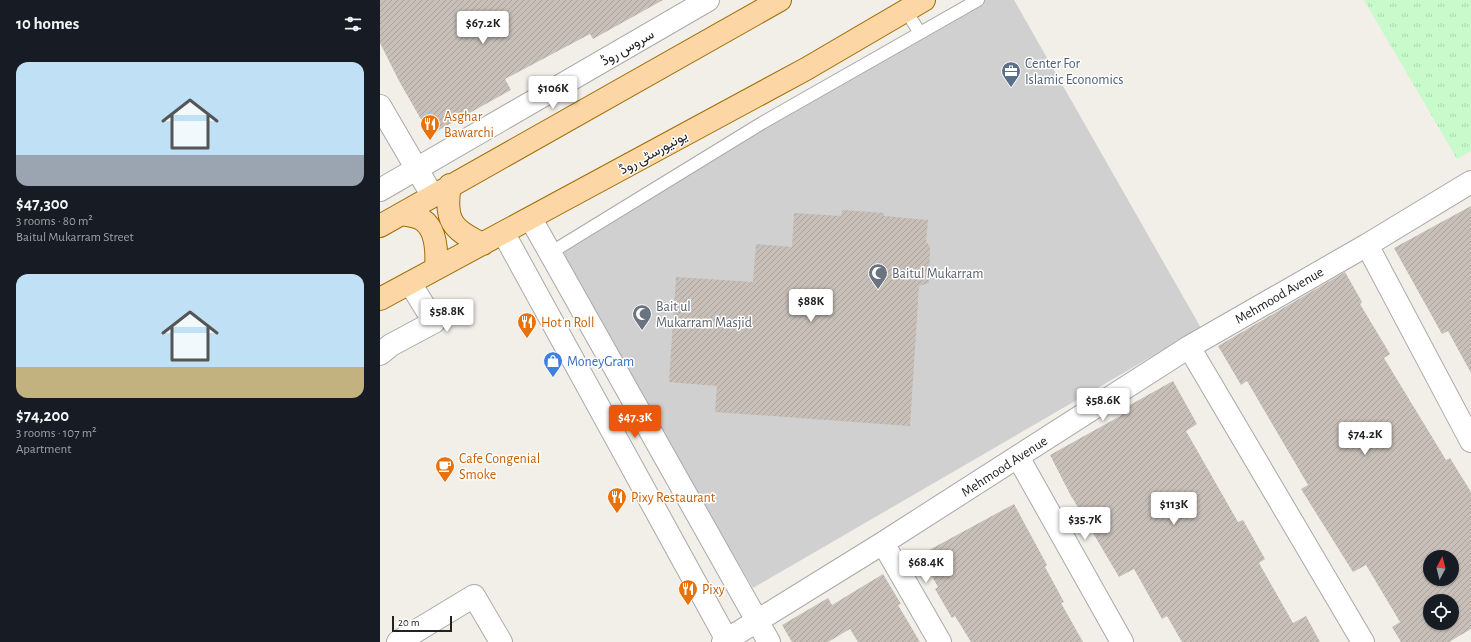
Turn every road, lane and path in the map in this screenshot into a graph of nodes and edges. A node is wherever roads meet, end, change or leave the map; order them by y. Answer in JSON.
{"nodes":[{"id":1,"x":708,"y":0,"type":"edge"},
{"id":2,"x":780,"y":0,"type":"edge"},
{"id":3,"x":978,"y":0,"type":"edge"},
{"id":4,"x":915,"y":5,"type":"edge"},
{"id":5,"x":920,"y":33,"type":"junction"},
{"id":6,"x":380,"y":106,"type":"edge"},
{"id":7,"x":417,"y":169,"type":"junction"},
{"id":8,"x":1471,"y":182,"type":"edge"},
{"id":9,"x":380,"y":190,"type":"edge"},
{"id":10,"x":441,"y":190,"type":"junction"},
{"id":11,"x":401,"y":214,"type":"junction"},
{"id":12,"x":531,"y":219,"type":"junction"},
{"id":13,"x":380,"y":226,"type":"edge"},
{"id":14,"x":504,"y":234,"type":"junction"},
{"id":15,"x":483,"y":244,"type":"junction"},
{"id":16,"x":1367,"y":245,"type":"junction"},
{"id":17,"x":550,"y":253,"type":"junction"},
{"id":18,"x":436,"y":269,"type":"junction"},
{"id":19,"x":410,"y":283,"type":"junction"},
{"id":20,"x":380,"y":299,"type":"edge"},
{"id":21,"x":1189,"y":348,"type":"junction"},
{"id":22,"x":380,"y":354,"type":"edge"},
{"id":23,"x":1471,"y":441,"type":"edge"},
{"id":24,"x":1018,"y":457,"type":"junction"},
{"id":25,"x":883,"y":543,"type":"junction"},
{"id":26,"x":757,"y":621,"type":"junction"},
{"id":27,"x":726,"y":641,"type":"edge"},
{"id":28,"x":398,"y":642,"type":"edge"},
{"id":29,"x":501,"y":642,"type":"edge"},
{"id":30,"x":769,"y":642,"type":"edge"},
{"id":31,"x":940,"y":642,"type":"edge"},
{"id":32,"x":1122,"y":642,"type":"edge"},
{"id":33,"x":1363,"y":642,"type":"edge"}],
"edges":[{"from":1,"to":7,"type":"street","name":"سروس روڈ"},
{"from":2,"to":10,"type":"main road"},
{"from":3,"to":5,"type":"lane"},
{"from":4,"to":5,"type":"lane"},
{"from":4,"to":12,"type":"main road","name":"یونیورسٹی روڈ"},
{"from":5,"to":17,"type":"lane"},
{"from":6,"to":7,"type":"street"},
{"from":7,"to":9,"type":"street","name":"سروس روڈ"},
{"from":7,"to":10,"type":"street"},
{"from":8,"to":16,"type":"street","name":"Mehmood Avenue"},
{"from":10,"to":11,"type":"main road"},
{"from":10,"to":15,"type":"main road"},
{"from":11,"to":13,"type":"main road"},
{"from":11,"to":18,"type":"main road"},
{"from":12,"to":14,"type":"main road","name":"یونیورسٹی روڈ"},
{"from":12,"to":17,"type":"street"},
{"from":14,"to":15,"type":"main road","name":"یونیورسٹی روڈ"},
{"from":14,"to":27,"type":"street"},
{"from":15,"to":18,"type":"main road","name":"یونیورسٹی روڈ"},
{"from":16,"to":21,"type":"street","name":"Mehmood Avenue"},
{"from":16,"to":23,"type":"street"},
{"from":17,"to":26,"type":"street"},
{"from":18,"to":19,"type":"main road","name":"یونیورسٹی روڈ"},
{"from":19,"to":20,"type":"main road","name":"یونیورسٹی روڈ"},
{"from":19,"to":22,"type":"street"},
{"from":21,"to":24,"type":"street","name":"Mehmood Avenue"},
{"from":21,"to":33,"type":"street"},
{"from":24,"to":25,"type":"street","name":"Mehmood Avenue"},
{"from":24,"to":32,"type":"street"},
{"from":25,"to":26,"type":"street","name":"Mehmood Avenue"},
{"from":25,"to":31,"type":"street"},
{"from":26,"to":27,"type":"street","name":"Mehmood Avenue"},
{"from":26,"to":30,"type":"street"},
{"from":28,"to":29,"type":"street"}]}
